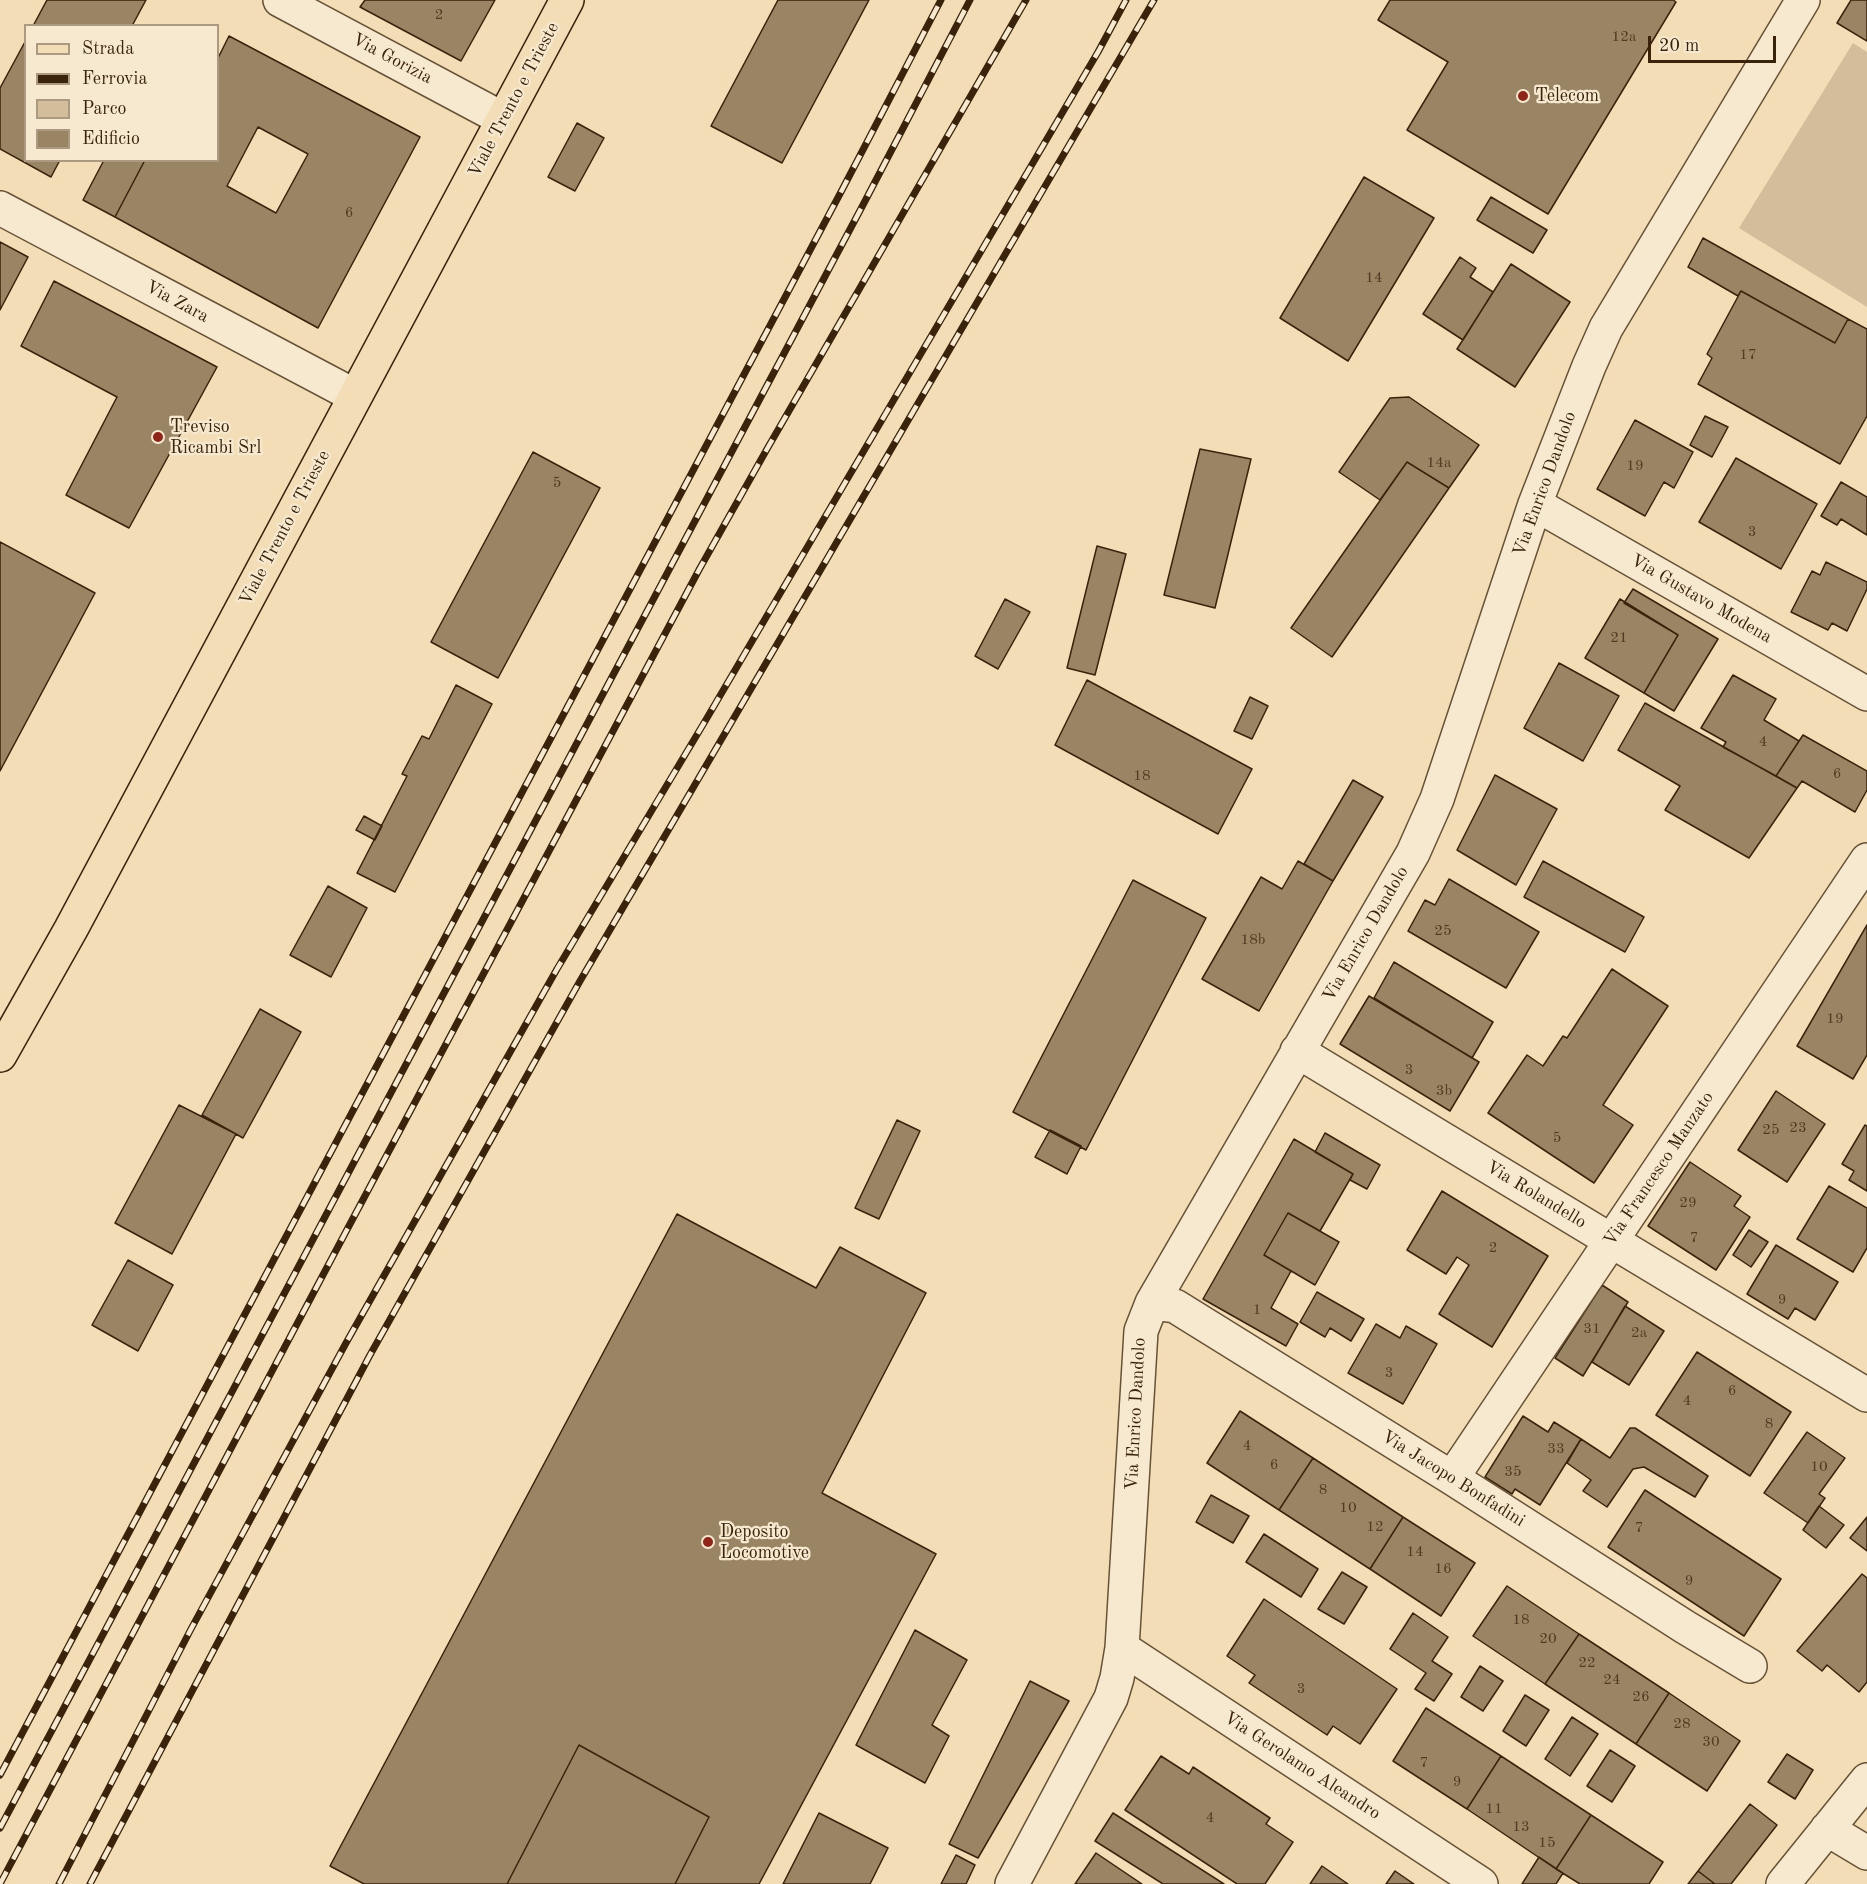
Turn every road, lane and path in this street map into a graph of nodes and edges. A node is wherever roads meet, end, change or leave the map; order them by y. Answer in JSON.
{"nodes":[{"id":1,"x":280,"y":0,"type":"edge"},
{"id":2,"x":567,"y":0,"type":"edge"},
{"id":3,"x":1803,"y":0,"type":"edge"},
{"id":4,"x":503,"y":119,"type":"junction"},
{"id":5,"x":0,"y":208,"type":"edge"},
{"id":6,"x":355,"y":396,"type":"junction"},
{"id":7,"x":1535,"y":504,"type":"junction"},
{"id":8,"x":1867,"y":694,"type":"edge"},
{"id":9,"x":1867,"y":860,"type":"edge"},
{"id":10,"x":1297,"y":1051,"type":"junction"},
{"id":11,"x":0,"y":1055,"type":"edge"},
{"id":12,"x":1611,"y":1240,"type":"junction"},
{"id":13,"x":1152,"y":1303,"type":"junction"},
{"id":14,"x":1867,"y":1395,"type":"edge"},
{"id":15,"x":1452,"y":1478,"type":"junction"},
{"id":16,"x":1122,"y":1648,"type":"junction"},
{"id":17,"x":1750,"y":1666,"type":"dead end"},
{"id":18,"x":1867,"y":1780,"type":"edge"},
{"id":19,"x":1827,"y":1829,"type":"junction"},
{"id":20,"x":1867,"y":1853,"type":"edge"},
{"id":21,"x":1014,"y":1883,"type":"edge"},
{"id":22,"x":1481,"y":1884,"type":"edge"},
{"id":23,"x":1783,"y":1884,"type":"edge"}],
"edges":[{"from":1,"to":4,"type":"street","name":"Via Gorizia"},
{"from":2,"to":4,"type":"main road","name":"Viale Trento e Trieste"},
{"from":3,"to":7,"type":"street","name":"Via Enrico Dandolo"},
{"from":4,"to":6,"type":"main road","name":"Viale Trento e Trieste"},
{"from":5,"to":6,"type":"street","name":"Via Zara"},
{"from":6,"to":11,"type":"main road","name":"Viale Trento e Trieste"},
{"from":7,"to":8,"type":"street","name":"Via Gustavo Modena"},
{"from":7,"to":10,"type":"street","name":"Via Enrico Dandolo"},
{"from":9,"to":12,"type":"street","name":"Via Francesco Manzato"},
{"from":10,"to":12,"type":"street","name":"Via Rolandello"},
{"from":10,"to":13,"type":"street","name":"Via Enrico Dandolo"},
{"from":12,"to":14,"type":"street","name":"Via Rolandello"},
{"from":12,"to":15,"type":"street","name":"Via Francesco Manzato"},
{"from":13,"to":15,"type":"street","name":"Via Jacopo Bonfadini"},
{"from":13,"to":16,"type":"street","name":"Via Enrico Dandolo"},
{"from":15,"to":17,"type":"street","name":"Via Jacopo Bonfadini"},
{"from":16,"to":21,"type":"street","name":"Via Enrico Dandolo"},
{"from":16,"to":22,"type":"street","name":"Via Gerolamo Aleandro"},
{"from":18,"to":19,"type":"street"},
{"from":19,"to":20,"type":"street"},
{"from":19,"to":23,"type":"street"}]}
